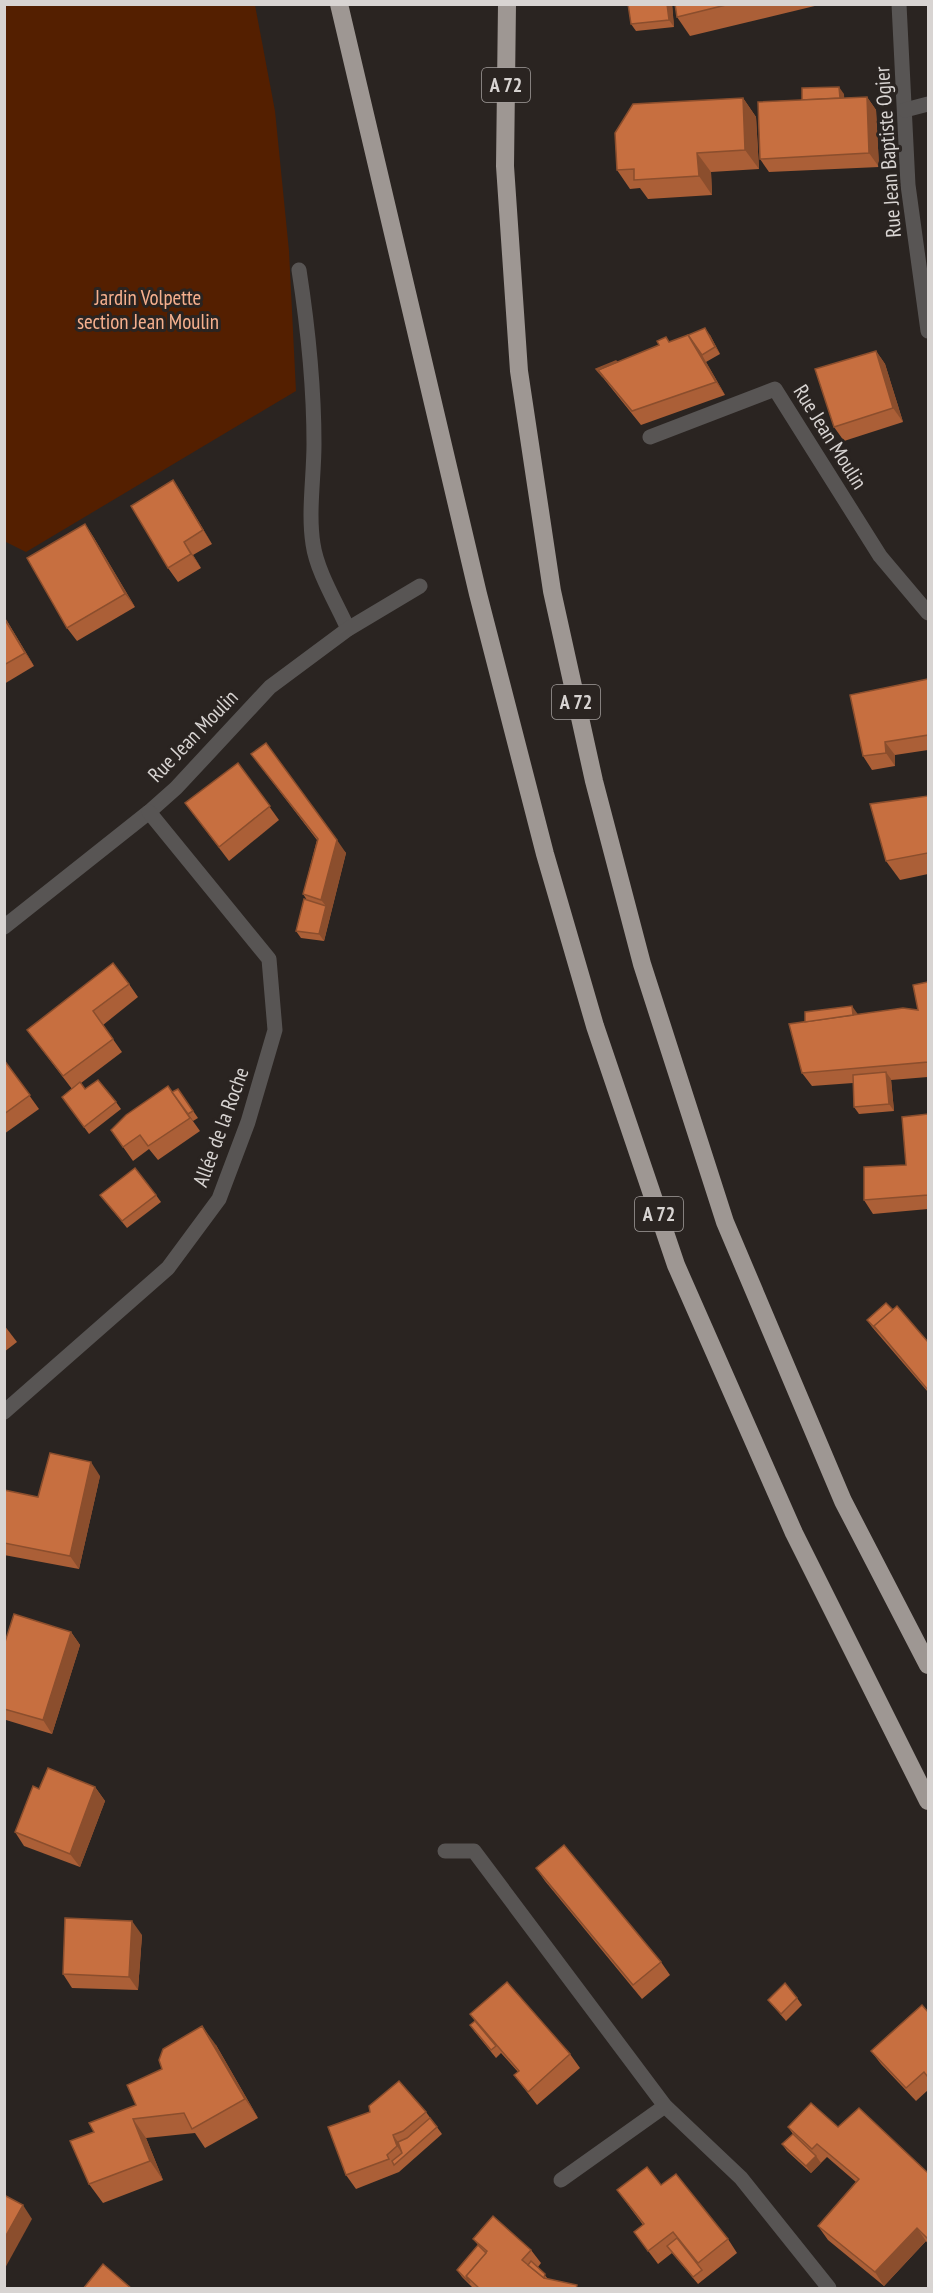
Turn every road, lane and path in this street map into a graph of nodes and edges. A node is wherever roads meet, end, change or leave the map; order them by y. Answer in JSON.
{"nodes":[{"id":1,"x":339,"y":4,"type":"edge"},
{"id":2,"x":507,"y":4,"type":"edge"},
{"id":3,"x":899,"y":4,"type":"edge"},
{"id":4,"x":928,"y":104,"type":"edge"},
{"id":5,"x":905,"y":110,"type":"junction"},
{"id":6,"x":298,"y":270,"type":"dead end"},
{"id":7,"x":928,"y":331,"type":"edge"},
{"id":8,"x":650,"y":437,"type":"dead end"},
{"id":9,"x":420,"y":586,"type":"dead end"},
{"id":10,"x":928,"y":613,"type":"edge"},
{"id":11,"x":348,"y":629,"type":"junction"},
{"id":12,"x":149,"y":812,"type":"junction"},
{"id":13,"x":4,"y":927,"type":"edge"},
{"id":14,"x":4,"y":1412,"type":"edge"},
{"id":15,"x":928,"y":1665,"type":"edge"},
{"id":16,"x":928,"y":1801,"type":"edge"},
{"id":17,"x":445,"y":1851,"type":"dead end"},
{"id":18,"x":665,"y":2106,"type":"junction"},
{"id":19,"x":561,"y":2180,"type":"dead end"},
{"id":20,"x":829,"y":2289,"type":"edge"}],
"edges":[{"from":1,"to":16,"type":"highway","number":"A 72"},
{"from":2,"to":15,"type":"highway","number":"A 72"},
{"from":3,"to":5,"type":"street","name":"Rue Jean Baptiste Ogier"},
{"from":4,"to":5,"type":"street"},
{"from":5,"to":7,"type":"street","name":"Rue Jean Baptiste Ogier"},
{"from":6,"to":11,"type":"street"},
{"from":8,"to":10,"type":"street","name":"Rue Jean Moulin"},
{"from":9,"to":11,"type":"street","name":"Rue Jean Moulin"},
{"from":11,"to":12,"type":"street","name":"Rue Jean Moulin"},
{"from":12,"to":13,"type":"street","name":"Rue Jean Moulin"},
{"from":12,"to":14,"type":"street","name":"Allée de la Roche"},
{"from":17,"to":18,"type":"street"},
{"from":18,"to":19,"type":"street"},
{"from":18,"to":20,"type":"street"}]}
